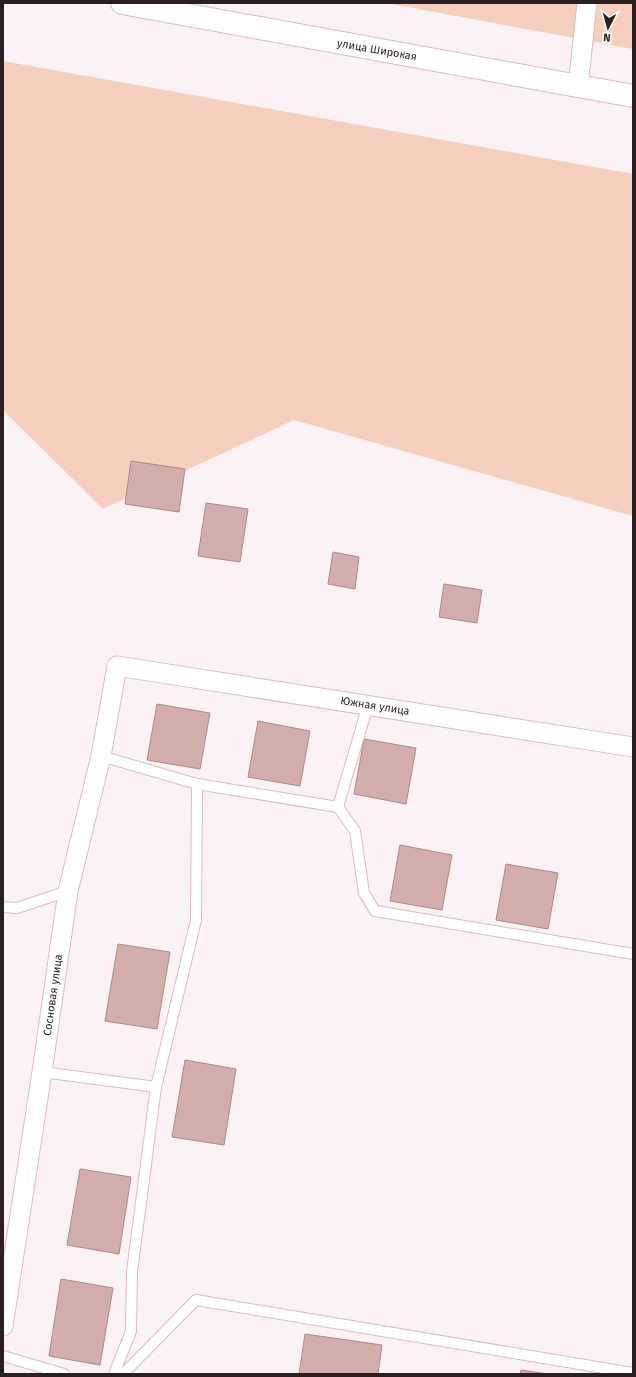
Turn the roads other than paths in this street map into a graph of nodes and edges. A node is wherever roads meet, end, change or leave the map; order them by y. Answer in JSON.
{"nodes":[{"id":1,"x":122,"y":3,"type":"edge"},
{"id":2,"x":587,"y":3,"type":"edge"},
{"id":3,"x":578,"y":87,"type":"junction"},
{"id":4,"x":633,"y":96,"type":"edge"},
{"id":5,"x":117,"y":666,"type":"joint"},
{"id":6,"x":368,"y":705,"type":"junction"},
{"id":7,"x":633,"y":747,"type":"edge"},
{"id":8,"x":101,"y":756,"type":"junction"},
{"id":9,"x":197,"y":784,"type":"junction"},
{"id":10,"x":338,"y":807,"type":"junction"},
{"id":11,"x":68,"y":891,"type":"junction"},
{"id":12,"x":3,"y":907,"type":"edge"},
{"id":13,"x":633,"y":954,"type":"edge"},
{"id":14,"x":42,"y":1072,"type":"junction"},
{"id":15,"x":156,"y":1087,"type":"junction"},
{"id":16,"x":3,"y":1326,"type":"edge"},
{"id":17,"x":3,"y":1356,"type":"edge"},
{"id":18,"x":633,"y":1373,"type":"edge"},
{"id":19,"x":64,"y":1374,"type":"edge"},
{"id":20,"x":114,"y":1374,"type":"edge"},
{"id":21,"x":123,"y":1374,"type":"edge"}],
"edges":[{"from":1,"to":3,"type":"main road","name":"улица Широкая"},
{"from":2,"to":3,"type":"street"},
{"from":3,"to":4,"type":"main road","name":"улица Широкая"},
{"from":5,"to":6,"type":"street","name":"Южная улица"},
{"from":5,"to":8,"type":"street","name":"Сосновая улица"},
{"from":6,"to":7,"type":"street","name":"Южная улица"},
{"from":6,"to":10,"type":"lane"},
{"from":8,"to":9,"type":"lane"},
{"from":8,"to":11,"type":"street","name":"Сосновая улица"},
{"from":9,"to":10,"type":"lane"},
{"from":9,"to":15,"type":"lane"},
{"from":10,"to":13,"type":"lane"},
{"from":11,"to":12,"type":"lane"},
{"from":11,"to":14,"type":"street","name":"Сосновая улица"},
{"from":14,"to":15,"type":"lane"},
{"from":14,"to":16,"type":"street","name":"Сосновая улица"},
{"from":15,"to":20,"type":"lane"},
{"from":17,"to":19,"type":"lane"},
{"from":18,"to":21,"type":"lane"}]}
